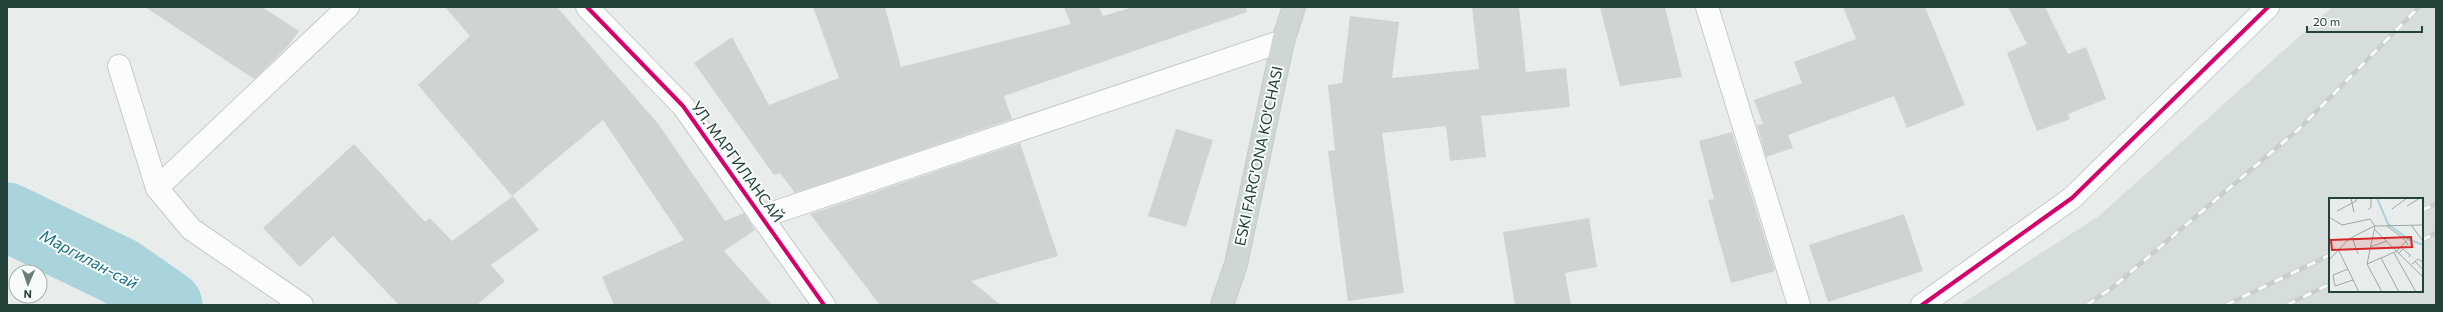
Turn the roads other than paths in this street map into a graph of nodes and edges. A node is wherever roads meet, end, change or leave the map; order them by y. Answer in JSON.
{"nodes":[{"id":1,"x":348,"y":7,"type":"edge"},
{"id":2,"x":587,"y":7,"type":"edge"},
{"id":3,"x":1294,"y":7,"type":"edge"},
{"id":4,"x":1707,"y":7,"type":"edge"},
{"id":5,"x":2268,"y":7,"type":"edge"},
{"id":6,"x":2246,"y":16,"type":"edge"},
{"id":7,"x":1283,"y":41,"type":"junction"},
{"id":8,"x":119,"y":66,"type":"dead end"},
{"id":9,"x":157,"y":188,"type":"junction"},
{"id":10,"x":761,"y":217,"type":"junction"},
{"id":11,"x":302,"y":305,"type":"edge"},
{"id":12,"x":824,"y":305,"type":"edge"},
{"id":13,"x":1222,"y":305,"type":"edge"},
{"id":14,"x":1799,"y":305,"type":"edge"},
{"id":15,"x":1922,"y":305,"type":"edge"}],
"edges":[{"from":1,"to":9,"type":"street"},
{"from":2,"to":10,"type":"street","name":"УЛ. МАРГИЛАНСАЙ"},
{"from":3,"to":7,"type":"main road","name":"ESKI FARG'ONA KO'CHASI"},
{"from":4,"to":14,"type":"street"},
{"from":5,"to":6,"type":"street"},
{"from":6,"to":15,"type":"street"},
{"from":7,"to":10,"type":"street"},
{"from":7,"to":13,"type":"main road","name":"ESKI FARG'ONA KO'CHASI"},
{"from":8,"to":9,"type":"street"},
{"from":9,"to":11,"type":"street"},
{"from":10,"to":12,"type":"street","name":"УЛ. МАРГИЛАНСАЙ"}]}
